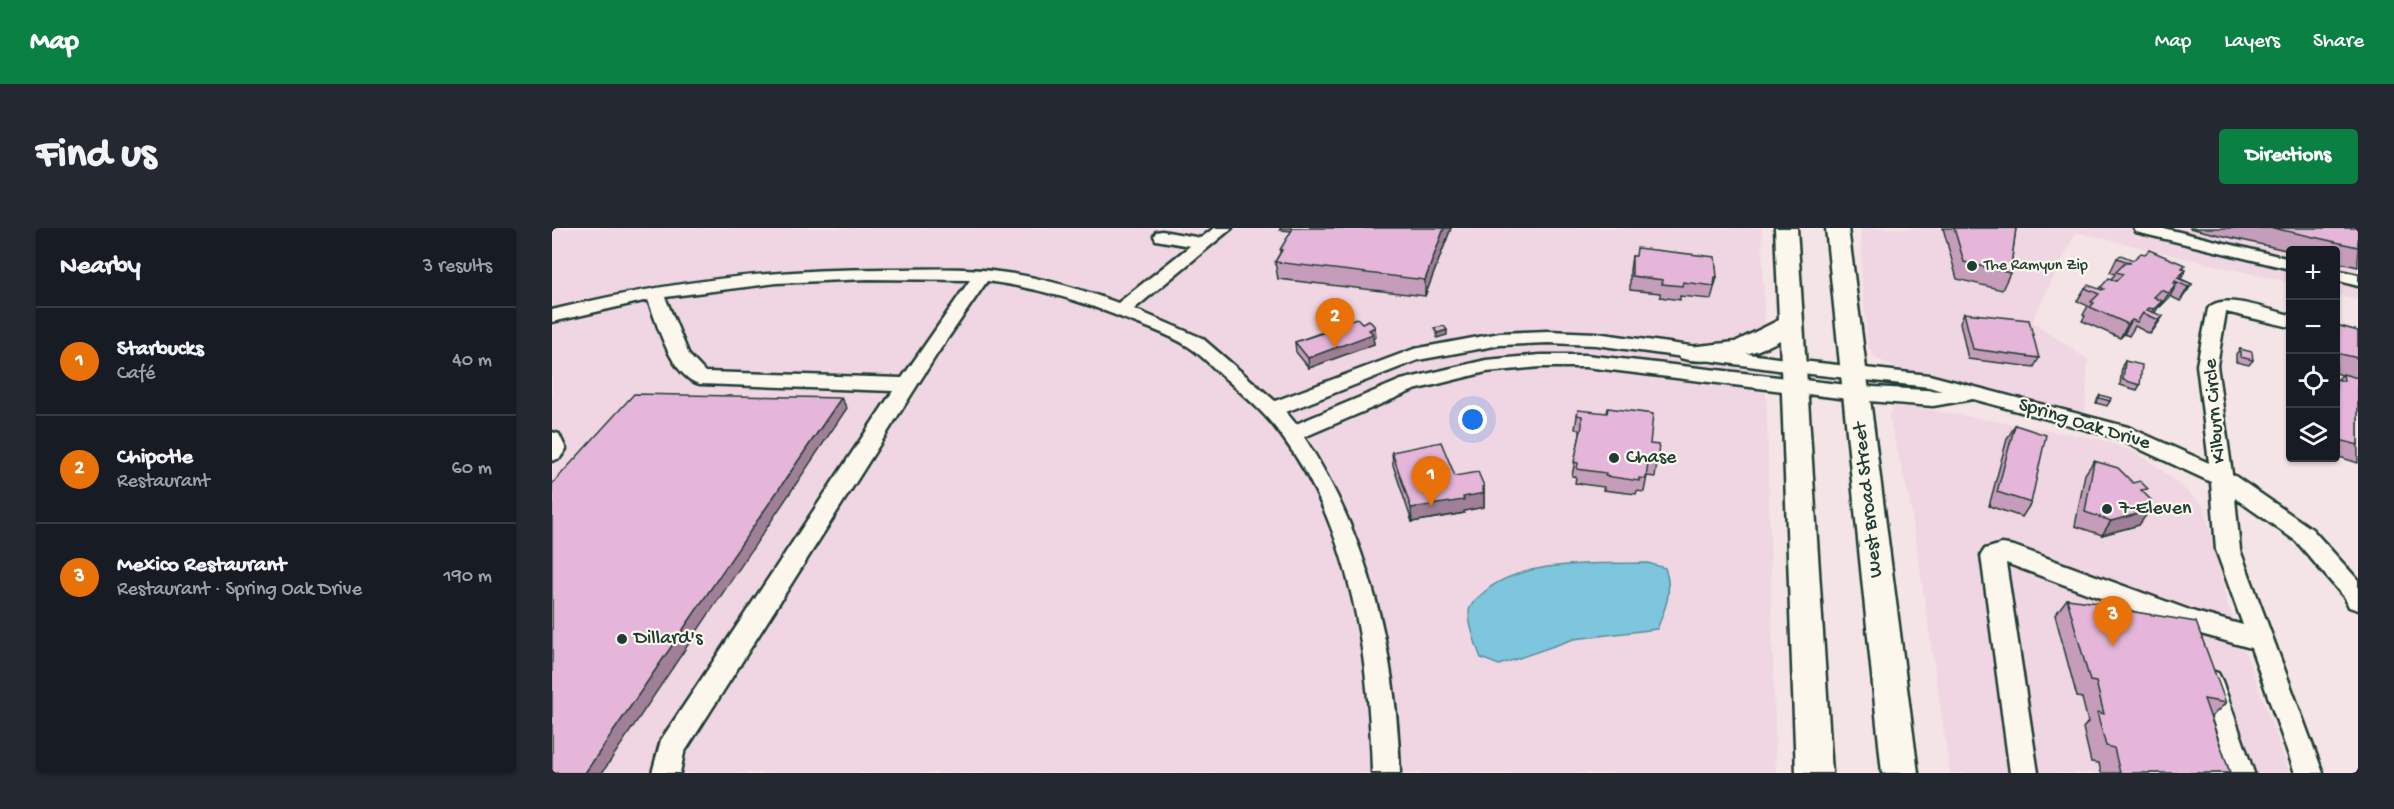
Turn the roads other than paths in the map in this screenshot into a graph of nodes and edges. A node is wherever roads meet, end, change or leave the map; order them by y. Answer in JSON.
{"nodes":[{"id":1,"x":1224,"y":228,"type":"edge"},
{"id":2,"x":1786,"y":228,"type":"edge"},
{"id":3,"x":1837,"y":228,"type":"edge"},
{"id":4,"x":2142,"y":228,"type":"edge"},
{"id":5,"x":1162,"y":236,"type":"dead end"},
{"id":6,"x":1205,"y":244,"type":"junction"},
{"id":7,"x":2286,"y":263,"type":"edge"},
{"id":8,"x":982,"y":275,"type":"junction"},
{"id":9,"x":2340,"y":276,"type":"edge"},
{"id":10,"x":2358,"y":281,"type":"edge"},
{"id":11,"x":654,"y":293,"type":"junction"},
{"id":12,"x":1121,"y":310,"type":"junction"},
{"id":13,"x":552,"y":316,"type":"edge"},
{"id":14,"x":2286,"y":320,"type":"edge"},
{"id":15,"x":1790,"y":324,"type":"junction"},
{"id":16,"x":1689,"y":353,"type":"junction"},
{"id":17,"x":1793,"y":376,"type":"junction"},
{"id":18,"x":1855,"y":383,"type":"junction"},
{"id":19,"x":908,"y":386,"type":"junction"},
{"id":20,"x":1272,"y":410,"type":"junction"},
{"id":21,"x":1292,"y":434,"type":"junction"},
{"id":22,"x":552,"y":440,"type":"edge"},
{"id":23,"x":552,"y":453,"type":"edge"},
{"id":24,"x":2222,"y":478,"type":"junction"},
{"id":25,"x":2356,"y":597,"type":"edge"},
{"id":26,"x":2192,"y":622,"type":"junction"},
{"id":27,"x":2260,"y":640,"type":"junction"},
{"id":28,"x":666,"y":773,"type":"edge"},
{"id":29,"x":1386,"y":773,"type":"edge"},
{"id":30,"x":1814,"y":773,"type":"edge"},
{"id":31,"x":1900,"y":773,"type":"edge"},
{"id":32,"x":2024,"y":773,"type":"edge"},
{"id":33,"x":2240,"y":773,"type":"edge"},
{"id":34,"x":2309,"y":773,"type":"edge"}],
"edges":[{"from":1,"to":6,"type":"street"},
{"from":2,"to":15,"type":"main road"},
{"from":3,"to":18,"type":"main road","name":"West Broad Street"},
{"from":4,"to":7,"type":"street"},
{"from":5,"to":6,"type":"street"},
{"from":6,"to":12,"type":"street"},
{"from":8,"to":11,"type":"street"},
{"from":8,"to":12,"type":"street"},
{"from":8,"to":19,"type":"street"},
{"from":9,"to":10,"type":"street"},
{"from":11,"to":13,"type":"street"},
{"from":11,"to":19,"type":"street"},
{"from":12,"to":20,"type":"street"},
{"from":14,"to":24,"type":"street","name":"Kilburn Circle"},
{"from":15,"to":16,"type":"main road"},
{"from":15,"to":17,"type":"main road"},
{"from":16,"to":17,"type":"street"},
{"from":16,"to":20,"type":"street"},
{"from":17,"to":18,"type":"street","name":"Spring Oak Drive"},
{"from":17,"to":21,"type":"street"},
{"from":17,"to":30,"type":"main road"},
{"from":18,"to":24,"type":"street","name":"Spring Oak Drive"},
{"from":18,"to":31,"type":"main road","name":"West Broad Street"},
{"from":19,"to":28,"type":"street"},
{"from":20,"to":21,"type":"street"},
{"from":21,"to":29,"type":"street"},
{"from":22,"to":23,"type":"street"},
{"from":24,"to":25,"type":"street","name":"Kilburn Circle"},
{"from":24,"to":27,"type":"street"},
{"from":26,"to":27,"type":"street"},
{"from":26,"to":32,"type":"street"},
{"from":26,"to":33,"type":"street"},
{"from":27,"to":34,"type":"street"}]}
